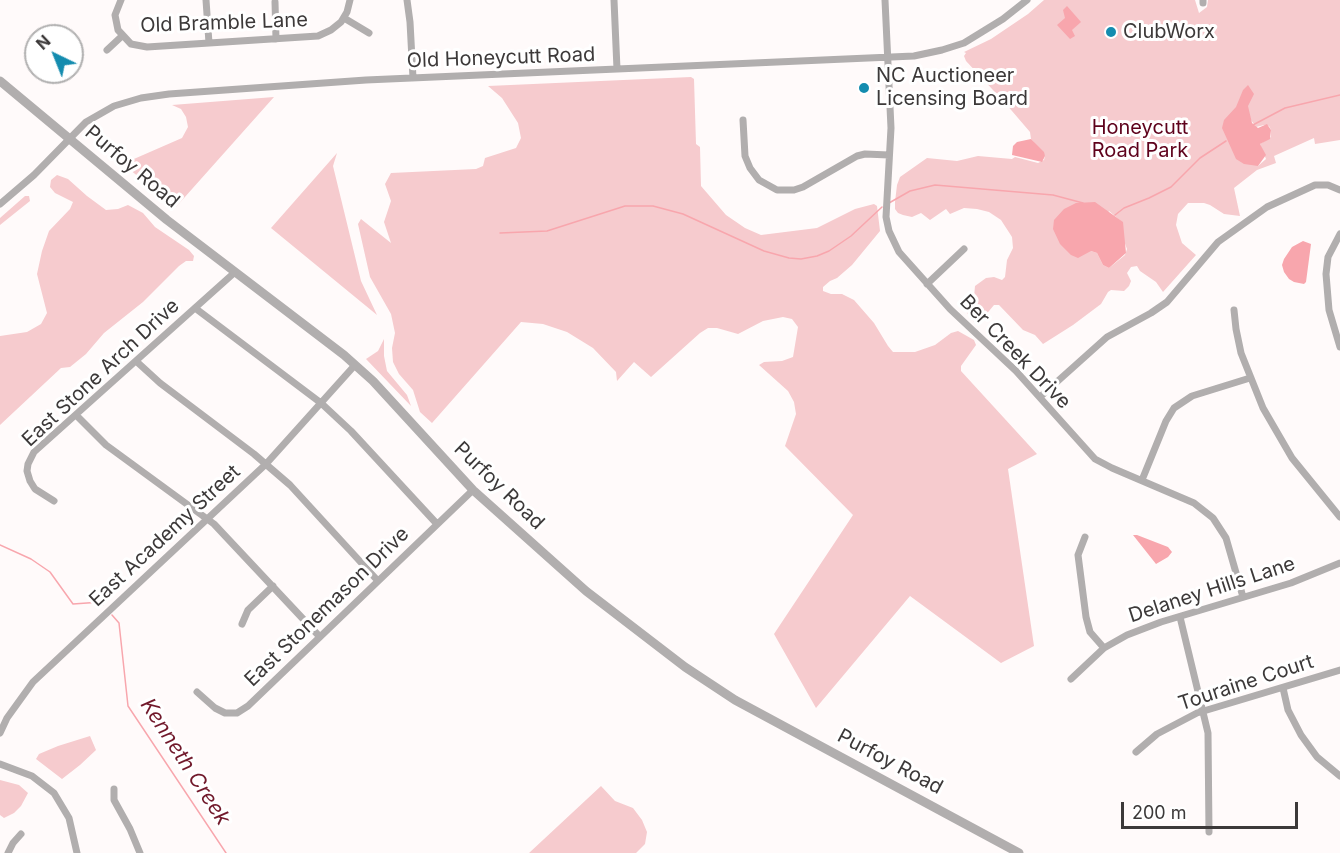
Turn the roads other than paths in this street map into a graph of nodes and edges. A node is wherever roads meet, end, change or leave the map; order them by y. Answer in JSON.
{"nodes":[{"id":1,"x":121,"y":0,"type":"edge"},
{"id":2,"x":206,"y":0,"type":"edge"},
{"id":3,"x":350,"y":0,"type":"edge"},
{"id":4,"x":406,"y":0,"type":"edge"},
{"id":5,"x":614,"y":0,"type":"edge"},
{"id":6,"x":885,"y":0,"type":"edge"},
{"id":7,"x":1027,"y":0,"type":"edge"},
{"id":8,"x":275,"y":2,"type":"dead end"},
{"id":9,"x":344,"y":18,"type":"junction"},
{"id":10,"x":369,"y":33,"type":"dead end"},
{"id":11,"x":122,"y":36,"type":"junction"},
{"id":12,"x":276,"y":39,"type":"junction"},
{"id":13,"x":209,"y":43,"type":"junction"},
{"id":14,"x":107,"y":50,"type":"dead end"},
{"id":15,"x":889,"y":57,"type":"junction"},
{"id":16,"x":617,"y":69,"type":"junction"},
{"id":17,"x":413,"y":78,"type":"junction"},
{"id":18,"x":0,"y":81,"type":"edge"},
{"id":19,"x":743,"y":120,"type":"dead end"},
{"id":20,"x":69,"y":138,"type":"junction"},
{"id":21,"x":890,"y":155,"type":"junction"},
{"id":22,"x":1340,"y":190,"type":"edge"},
{"id":23,"x":0,"y":204,"type":"edge"},
{"id":24,"x":1340,"y":234,"type":"edge"},
{"id":25,"x":964,"y":249,"type":"dead end"},
{"id":26,"x":234,"y":273,"type":"junction"},
{"id":27,"x":927,"y":284,"type":"junction"},
{"id":28,"x":195,"y":308,"type":"junction"},
{"id":29,"x":1234,"y":310,"type":"dead end"},
{"id":30,"x":1340,"y":347,"type":"edge"},
{"id":31,"x":136,"y":361,"type":"junction"},
{"id":32,"x":355,"y":365,"type":"junction"},
{"id":33,"x":1250,"y":378,"type":"junction"},
{"id":34,"x":1040,"y":397,"type":"junction"},
{"id":35,"x":321,"y":403,"type":"junction"},
{"id":36,"x":76,"y":415,"type":"junction"},
{"id":37,"x":266,"y":464,"type":"junction"},
{"id":38,"x":1142,"y":480,"type":"junction"},
{"id":39,"x":473,"y":490,"type":"junction"},
{"id":40,"x":54,"y":501,"type":"dead end"},
{"id":41,"x":1340,"y":517,"type":"edge"},
{"id":42,"x":207,"y":519,"type":"junction"},
{"id":43,"x":437,"y":524,"type":"junction"},
{"id":44,"x":1085,"y":537,"type":"dead end"},
{"id":45,"x":1340,"y":563,"type":"edge"},
{"id":46,"x":378,"y":581,"type":"junction"},
{"id":47,"x":273,"y":586,"type":"junction"},
{"id":48,"x":1243,"y":597,"type":"junction"},
{"id":49,"x":1180,"y":617,"type":"junction"},
{"id":50,"x":242,"y":624,"type":"dead end"},
{"id":51,"x":320,"y":637,"type":"junction"},
{"id":52,"x":1104,"y":648,"type":"junction"},
{"id":53,"x":1340,"y":670,"type":"edge"},
{"id":54,"x":1071,"y":679,"type":"dead end"},
{"id":55,"x":1283,"y":688,"type":"junction"},
{"id":56,"x":197,"y":692,"type":"dead end"},
{"id":57,"x":1202,"y":711,"type":"junction"},
{"id":58,"x":0,"y":733,"type":"edge"},
{"id":59,"x":1136,"y":752,"type":"dead end"},
{"id":60,"x":0,"y":764,"type":"edge"},
{"id":61,"x":1340,"y":776,"type":"edge"},
{"id":62,"x":114,"y":789,"type":"dead end"},
{"id":63,"x":1209,"y":832,"type":"dead end"},
{"id":64,"x":21,"y":834,"type":"dead end"},
{"id":65,"x":8,"y":853,"type":"edge"},
{"id":66,"x":77,"y":853,"type":"edge"},
{"id":67,"x":140,"y":853,"type":"edge"},
{"id":68,"x":1019,"y":853,"type":"edge"}],
"edges":[{"from":1,"to":11,"type":"street","name":"Old Bramble Lane"},
{"from":2,"to":13,"type":"street"},
{"from":3,"to":9,"type":"street"},
{"from":4,"to":17,"type":"street"},
{"from":5,"to":16,"type":"street"},
{"from":6,"to":15,"type":"street","name":"Ber Creek Drive"},
{"from":7,"to":15,"type":"street","name":"Old Honeycutt Road"},
{"from":8,"to":12,"type":"street"},
{"from":9,"to":10,"type":"street"},
{"from":9,"to":12,"type":"street","name":"Old Bramble Lane"},
{"from":11,"to":13,"type":"street","name":"Old Bramble Lane"},
{"from":11,"to":14,"type":"street"},
{"from":12,"to":13,"type":"street","name":"Old Bramble Lane"},
{"from":15,"to":16,"type":"street","name":"Old Honeycutt Road"},
{"from":15,"to":21,"type":"street","name":"Ber Creek Drive"},
{"from":16,"to":17,"type":"street","name":"Old Honeycutt Road"},
{"from":17,"to":20,"type":"street","name":"Old Honeycutt Road"},
{"from":18,"to":20,"type":"street","name":"Purfoy Road"},
{"from":19,"to":21,"type":"street"},
{"from":20,"to":23,"type":"street","name":"Old Honeycutt Road"},
{"from":20,"to":26,"type":"street","name":"Purfoy Road"},
{"from":21,"to":27,"type":"street","name":"Ber Creek Drive"},
{"from":22,"to":34,"type":"street"},
{"from":24,"to":30,"type":"street"},
{"from":25,"to":27,"type":"street"},
{"from":26,"to":28,"type":"street","name":"East Stone Arch Drive"},
{"from":26,"to":32,"type":"street","name":"Purfoy Road"},
{"from":27,"to":34,"type":"street","name":"Ber Creek Drive"},
{"from":28,"to":31,"type":"street","name":"East Stone Arch Drive"},
{"from":28,"to":35,"type":"street"},
{"from":29,"to":33,"type":"street"},
{"from":31,"to":36,"type":"street","name":"East Stone Arch Drive"},
{"from":31,"to":37,"type":"street"},
{"from":32,"to":35,"type":"street","name":"East Academy Street"},
{"from":32,"to":39,"type":"street","name":"Purfoy Road"},
{"from":33,"to":38,"type":"street"},
{"from":33,"to":41,"type":"street"},
{"from":34,"to":38,"type":"street","name":"Ber Creek Drive"},
{"from":35,"to":37,"type":"street","name":"East Academy Street"},
{"from":35,"to":43,"type":"street"},
{"from":36,"to":40,"type":"street","name":"East Stone Arch Drive"},
{"from":36,"to":42,"type":"street"},
{"from":37,"to":42,"type":"street","name":"East Academy Street"},
{"from":37,"to":46,"type":"street"},
{"from":38,"to":48,"type":"street","name":"Ber Creek Drive"},
{"from":39,"to":43,"type":"street","name":"East Stonemason Drive"},
{"from":39,"to":68,"type":"street","name":"Purfoy Road"},
{"from":42,"to":47,"type":"street"},
{"from":42,"to":58,"type":"street","name":"East Academy Street"},
{"from":43,"to":46,"type":"street","name":"East Stonemason Drive"},
{"from":44,"to":52,"type":"street"},
{"from":45,"to":48,"type":"street","name":"Delaney Hills Lane"},
{"from":46,"to":51,"type":"street","name":"East Stonemason Drive"},
{"from":47,"to":50,"type":"street"},
{"from":47,"to":51,"type":"street"},
{"from":48,"to":49,"type":"street","name":"Delaney Hills Lane"},
{"from":49,"to":52,"type":"street","name":"Delaney Hills Lane"},
{"from":49,"to":57,"type":"street"},
{"from":51,"to":56,"type":"street","name":"East Stonemason Drive"},
{"from":52,"to":54,"type":"street","name":"Delaney Hills Lane"},
{"from":53,"to":55,"type":"street","name":"Touraine Court"},
{"from":55,"to":57,"type":"street","name":"Touraine Court"},
{"from":55,"to":61,"type":"street"},
{"from":57,"to":59,"type":"street","name":"Touraine Court"},
{"from":57,"to":63,"type":"street"},
{"from":60,"to":66,"type":"street"},
{"from":62,"to":67,"type":"street"},
{"from":64,"to":65,"type":"street"}]}
